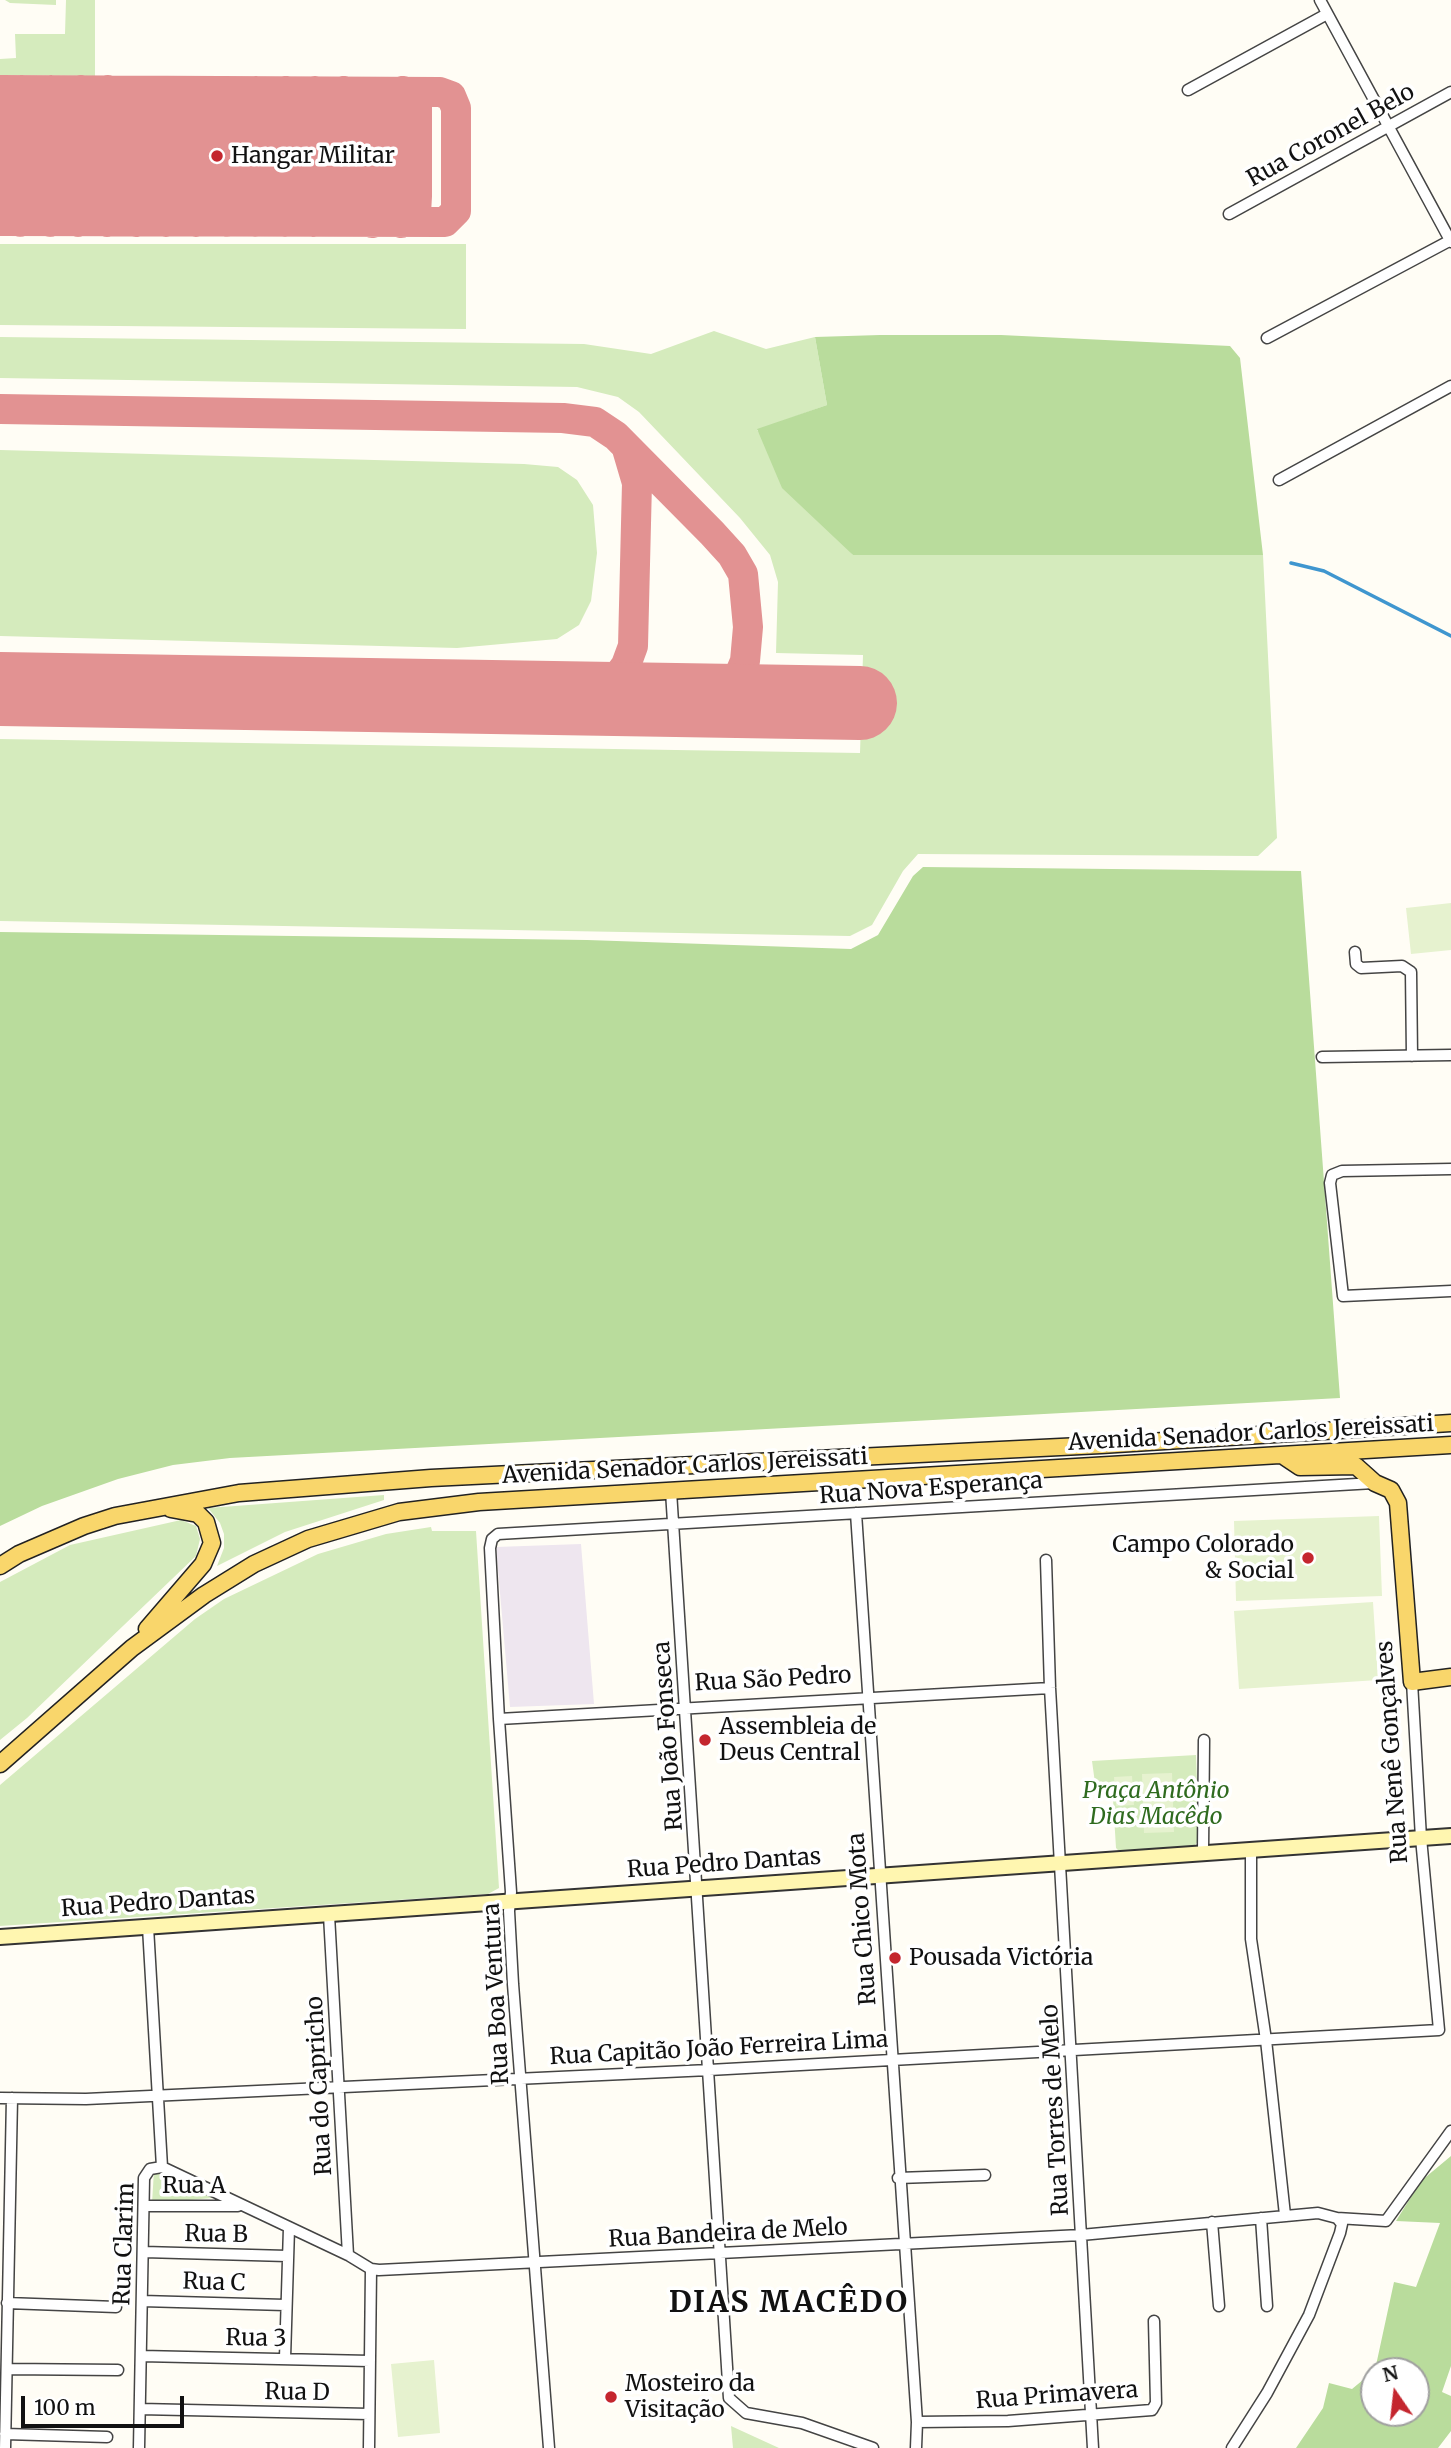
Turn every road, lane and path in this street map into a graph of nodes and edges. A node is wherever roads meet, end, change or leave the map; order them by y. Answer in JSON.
{"nodes":[{"id":1,"x":1320,"y":0,"type":"edge"},
{"id":2,"x":1327,"y":14,"type":"junction"},
{"id":3,"x":1188,"y":90,"type":"dead end"},
{"id":4,"x":1451,"y":92,"type":"edge"},
{"id":5,"x":1388,"y":127,"type":"junction"},
{"id":6,"x":1229,"y":214,"type":"dead end"},
{"id":7,"x":1451,"y":241,"type":"edge"},
{"id":8,"x":1267,"y":338,"type":"dead end"},
{"id":9,"x":1451,"y":386,"type":"edge"},
{"id":10,"x":1279,"y":480,"type":"dead end"},
{"id":11,"x":1355,"y":952,"type":"dead end"},
{"id":12,"x":1451,"y":1055,"type":"edge"},
{"id":13,"x":1412,"y":1056,"type":"junction"},
{"id":14,"x":1322,"y":1057,"type":"dead end"},
{"id":15,"x":1451,"y":1169,"type":"edge"},
{"id":16,"x":1451,"y":1291,"type":"edge"},
{"id":17,"x":1451,"y":1423,"type":"edge"},
{"id":18,"x":1451,"y":1445,"type":"edge"},
{"id":19,"x":1285,"y":1457,"type":"junction"},
{"id":20,"x":1375,"y":1483,"type":"junction"},
{"id":21,"x":671,"y":1491,"type":"junction"},
{"id":22,"x":148,"y":1508,"type":"junction"},
{"id":23,"x":856,"y":1513,"type":"junction"},
{"id":24,"x":673,"y":1524,"type":"junction"},
{"id":25,"x":492,"y":1539,"type":"joint"},
{"id":26,"x":1046,"y":1560,"type":"dead end"},
{"id":27,"x":0,"y":1566,"type":"edge"},
{"id":28,"x":132,"y":1648,"type":"junction"},
{"id":29,"x":1451,"y":1677,"type":"edge"},
{"id":30,"x":1412,"y":1682,"type":"junction"},
{"id":31,"x":1050,"y":1688,"type":"junction"},
{"id":32,"x":868,"y":1699,"type":"junction"},
{"id":33,"x":687,"y":1707,"type":"junction"},
{"id":34,"x":499,"y":1718,"type":"junction"},
{"id":35,"x":1203,"y":1740,"type":"dead end"},
{"id":36,"x":0,"y":1764,"type":"edge"},
{"id":37,"x":1451,"y":1836,"type":"edge"},
{"id":38,"x":1421,"y":1838,"type":"junction"},
{"id":39,"x":1203,"y":1851,"type":"junction"},
{"id":40,"x":1251,"y":1851,"type":"junction"},
{"id":41,"x":1062,"y":1864,"type":"junction"},
{"id":42,"x":878,"y":1876,"type":"junction"},
{"id":43,"x":698,"y":1888,"type":"junction"},
{"id":44,"x":510,"y":1902,"type":"junction"},
{"id":45,"x":329,"y":1914,"type":"junction"},
{"id":46,"x":148,"y":1927,"type":"junction"},
{"id":47,"x":0,"y":1937,"type":"edge"},
{"id":48,"x":1439,"y":2030,"type":"joint"},
{"id":49,"x":1266,"y":2040,"type":"junction"},
{"id":50,"x":1073,"y":2049,"type":"junction"},
{"id":51,"x":892,"y":2060,"type":"junction"},
{"id":52,"x":709,"y":2070,"type":"junction"},
{"id":53,"x":519,"y":2077,"type":"junction"},
{"id":54,"x":340,"y":2086,"type":"junction"},
{"id":55,"x":158,"y":2095,"type":"junction"},
{"id":56,"x":0,"y":2098,"type":"edge"},
{"id":57,"x":12,"y":2098,"type":"junction"},
{"id":58,"x":1451,"y":2131,"type":"edge"},
{"id":59,"x":162,"y":2167,"type":"junction"},
{"id":60,"x":985,"y":2175,"type":"dead end"},
{"id":61,"x":898,"y":2178,"type":"junction"},
{"id":62,"x":145,"y":2206,"type":"junction"},
{"id":63,"x":243,"y":2206,"type":"junction"},
{"id":64,"x":1284,"y":2215,"type":"junction"},
{"id":65,"x":1261,"y":2218,"type":"junction"},
{"id":66,"x":1338,"y":2218,"type":"junction"},
{"id":67,"x":1212,"y":2222,"type":"junction"},
{"id":68,"x":289,"y":2228,"type":"junction"},
{"id":69,"x":1081,"y":2235,"type":"junction"},
{"id":70,"x":903,"y":2244,"type":"junction"},
{"id":71,"x":144,"y":2252,"type":"junction"},
{"id":72,"x":720,"y":2254,"type":"junction"},
{"id":73,"x":348,"y":2255,"type":"junction"},
{"id":74,"x":287,"y":2256,"type":"junction"},
{"id":75,"x":533,"y":2262,"type":"junction"},
{"id":76,"x":371,"y":2269,"type":"junction"},
{"id":77,"x":142,"y":2301,"type":"junction"},
{"id":78,"x":8,"y":2303,"type":"junction"},
{"id":79,"x":285,"y":2305,"type":"junction"},
{"id":80,"x":1219,"y":2306,"type":"dead end"},
{"id":81,"x":1267,"y":2306,"type":"dead end"},
{"id":82,"x":116,"y":2307,"type":"dead end"},
{"id":83,"x":1154,"y":2321,"type":"dead end"},
{"id":84,"x":141,"y":2356,"type":"junction"},
{"id":85,"x":285,"y":2358,"type":"junction"},
{"id":86,"x":370,"y":2361,"type":"junction"},
{"id":87,"x":7,"y":2369,"type":"junction"},
{"id":88,"x":118,"y":2370,"type":"dead end"},
{"id":89,"x":140,"y":2409,"type":"junction"},
{"id":90,"x":369,"y":2414,"type":"junction"},
{"id":91,"x":1093,"y":2416,"type":"junction"},
{"id":92,"x":917,"y":2422,"type":"junction"},
{"id":93,"x":5,"y":2434,"type":"junction"},
{"id":94,"x":107,"y":2437,"type":"dead end"},
{"id":95,"x":5,"y":2448,"type":"edge"},
{"id":96,"x":139,"y":2448,"type":"edge"},
{"id":97,"x":369,"y":2448,"type":"edge"},
{"id":98,"x":549,"y":2448,"type":"edge"},
{"id":99,"x":873,"y":2448,"type":"edge"},
{"id":100,"x":916,"y":2448,"type":"edge"},
{"id":101,"x":1093,"y":2448,"type":"edge"},
{"id":102,"x":1232,"y":2448,"type":"edge"}],
"edges":[{"from":1,"to":2,"type":"street"},
{"from":2,"to":3,"type":"street"},
{"from":2,"to":5,"type":"street"},
{"from":4,"to":5,"type":"street","name":"Rua Coronel Belo"},
{"from":5,"to":6,"type":"street","name":"Rua Coronel Belo"},
{"from":5,"to":7,"type":"street"},
{"from":7,"to":8,"type":"street"},
{"from":9,"to":10,"type":"street"},
{"from":11,"to":13,"type":"street"},
{"from":12,"to":13,"type":"street"},
{"from":13,"to":14,"type":"street"},
{"from":15,"to":16,"type":"street"},
{"from":17,"to":22,"type":"main road","name":"Avenida Senador Carlos Jereissati"},
{"from":18,"to":19,"type":"main road","name":"Avenida Senador Carlos Jereissati"},
{"from":19,"to":20,"type":"main road","name":"Rua Nenê Gonçalves"},
{"from":19,"to":21,"type":"main road","name":"Avenida Senador Carlos Jereissati"},
{"from":20,"to":23,"type":"street","name":"Rua Nova Esperança"},
{"from":20,"to":30,"type":"main road","name":"Rua Nenê Gonçalves"},
{"from":21,"to":24,"type":"street","name":"Rua João Fonseca"},
{"from":21,"to":28,"type":"main road","name":"Avenida Senador Carlos Jereissati"},
{"from":22,"to":27,"type":"main road","name":"Avenida Senador Carlos Jereissati"},
{"from":22,"to":28,"type":"main road"},
{"from":23,"to":24,"type":"street","name":"Rua Nova Esperança"},
{"from":23,"to":32,"type":"street","name":"Rua Chico Mota"},
{"from":24,"to":25,"type":"street","name":"Rua Nova Esperança"},
{"from":24,"to":33,"type":"street","name":"Rua João Fonseca"},
{"from":25,"to":34,"type":"street","name":"Rua Boa Ventura"},
{"from":26,"to":31,"type":"street","name":"Rua Torres de Melo"},
{"from":28,"to":36,"type":"main road","name":"Avenida Senador Carlos Jereissati"},
{"from":29,"to":30,"type":"main road"},
{"from":30,"to":38,"type":"street","name":"Rua Nenê Gonçalves"},
{"from":31,"to":32,"type":"street","name":"Rua São Pedro"},
{"from":31,"to":41,"type":"street","name":"Rua Torres de Melo"},
{"from":32,"to":33,"type":"street","name":"Rua São Pedro"},
{"from":32,"to":42,"type":"street","name":"Rua Chico Mota"},
{"from":33,"to":34,"type":"street","name":"Rua São Pedro"},
{"from":33,"to":43,"type":"street","name":"Rua João Fonseca"},
{"from":34,"to":44,"type":"street","name":"Rua Boa Ventura"},
{"from":35,"to":39,"type":"street"},
{"from":37,"to":38,"type":"main road","name":"Rua Pedro Dantas"},
{"from":38,"to":40,"type":"main road","name":"Rua Pedro Dantas"},
{"from":38,"to":48,"type":"street","name":"Rua Nenê Gonçalves"},
{"from":39,"to":40,"type":"main road","name":"Rua Pedro Dantas"},
{"from":39,"to":41,"type":"main road","name":"Rua Pedro Dantas"},
{"from":40,"to":49,"type":"street"},
{"from":41,"to":42,"type":"main road","name":"Rua Pedro Dantas"},
{"from":41,"to":50,"type":"street","name":"Rua Torres de Melo"},
{"from":42,"to":43,"type":"main road","name":"Rua Pedro Dantas"},
{"from":42,"to":51,"type":"street","name":"Rua Chico Mota"},
{"from":43,"to":44,"type":"main road","name":"Rua Pedro Dantas"},
{"from":43,"to":52,"type":"street","name":"Rua João Fonseca"},
{"from":44,"to":45,"type":"main road","name":"Rua Pedro Dantas"},
{"from":44,"to":53,"type":"street","name":"Rua Boa Ventura"},
{"from":45,"to":46,"type":"main road","name":"Rua Pedro Dantas"},
{"from":45,"to":54,"type":"street","name":"Rua do Capricho"},
{"from":46,"to":47,"type":"main road","name":"Rua Pedro Dantas"},
{"from":46,"to":55,"type":"street","name":"Rua Clarim"},
{"from":48,"to":49,"type":"street","name":"Rua Capitão João Ferreira Lima"},
{"from":49,"to":50,"type":"street","name":"Rua Capitão João Ferreira Lima"},
{"from":49,"to":64,"type":"street"},
{"from":50,"to":51,"type":"street","name":"Rua Capitão João Ferreira Lima"},
{"from":50,"to":69,"type":"street","name":"Rua Torres de Melo"},
{"from":51,"to":52,"type":"street","name":"Rua Capitão João Ferreira Lima"},
{"from":51,"to":61,"type":"street","name":"Rua Chico Mota"},
{"from":52,"to":53,"type":"street","name":"Rua Capitão João Ferreira Lima"},
{"from":52,"to":72,"type":"street","name":"Rua João Fonseca"},
{"from":53,"to":54,"type":"street","name":"Rua Capitão João Ferreira Lima"},
{"from":53,"to":75,"type":"street","name":"Rua Boa Ventura"},
{"from":54,"to":55,"type":"street","name":"Rua Capitão João Ferreira Lima"},
{"from":54,"to":73,"type":"street","name":"Rua do Capricho"},
{"from":55,"to":57,"type":"street","name":"Rua Capitão João Ferreira Lima"},
{"from":55,"to":59,"type":"street","name":"Rua Clarim"},
{"from":56,"to":57,"type":"street","name":"Rua Capitão João Ferreira Lima"},
{"from":57,"to":78,"type":"street"},
{"from":58,"to":66,"type":"street","name":"Rua Bandeira de Melo"},
{"from":59,"to":62,"type":"street","name":"Rua Clarim"},
{"from":59,"to":63,"type":"street"},
{"from":60,"to":61,"type":"street"},
{"from":61,"to":70,"type":"street","name":"Rua Chico Mota"},
{"from":62,"to":63,"type":"street","name":"Rua A"},
{"from":62,"to":71,"type":"street","name":"Rua Clarim"},
{"from":63,"to":68,"type":"street"},
{"from":64,"to":65,"type":"street","name":"Rua Bandeira de Melo"},
{"from":64,"to":66,"type":"street","name":"Rua Bandeira de Melo"},
{"from":65,"to":67,"type":"street","name":"Rua Bandeira de Melo"},
{"from":65,"to":81,"type":"street"},
{"from":66,"to":102,"type":"street"},
{"from":67,"to":69,"type":"street","name":"Rua Bandeira de Melo"},
{"from":67,"to":80,"type":"street"},
{"from":68,"to":73,"type":"street"},
{"from":68,"to":74,"type":"street"},
{"from":69,"to":70,"type":"street","name":"Rua Bandeira de Melo"},
{"from":69,"to":91,"type":"street","name":"Rua Torres de Melo"},
{"from":70,"to":72,"type":"street","name":"Rua Bandeira de Melo"},
{"from":70,"to":92,"type":"street","name":"Rua Chico Mota"},
{"from":71,"to":74,"type":"street","name":"Rua B"},
{"from":71,"to":77,"type":"street","name":"Rua Clarim"},
{"from":72,"to":75,"type":"street","name":"Rua Bandeira de Melo"},
{"from":72,"to":99,"type":"street","name":"Rua João Fonseca"},
{"from":73,"to":76,"type":"street"},
{"from":74,"to":79,"type":"street"},
{"from":75,"to":76,"type":"street","name":"Rua Bandeira de Melo"},
{"from":75,"to":98,"type":"street","name":"Rua Boa Ventura"},
{"from":76,"to":86,"type":"street"},
{"from":77,"to":79,"type":"street","name":"Rua C"},
{"from":77,"to":84,"type":"street","name":"Rua Clarim"},
{"from":78,"to":82,"type":"street"},
{"from":78,"to":87,"type":"street"},
{"from":79,"to":85,"type":"street"},
{"from":83,"to":91,"type":"street","name":"Rua Primavera"},
{"from":84,"to":85,"type":"street","name":"Rua 3"},
{"from":84,"to":89,"type":"street","name":"Rua Clarim"},
{"from":85,"to":86,"type":"street","name":"Rua 3"},
{"from":86,"to":90,"type":"street"},
{"from":87,"to":88,"type":"street"},
{"from":87,"to":93,"type":"street"},
{"from":89,"to":90,"type":"street","name":"Rua D"},
{"from":89,"to":96,"type":"street","name":"Rua Clarim"},
{"from":90,"to":97,"type":"street"},
{"from":91,"to":92,"type":"street","name":"Rua Primavera"},
{"from":91,"to":101,"type":"street","name":"Rua Torres de Melo"},
{"from":92,"to":100,"type":"street","name":"Rua Chico Mota"},
{"from":93,"to":94,"type":"street"},
{"from":93,"to":95,"type":"street"}]}
